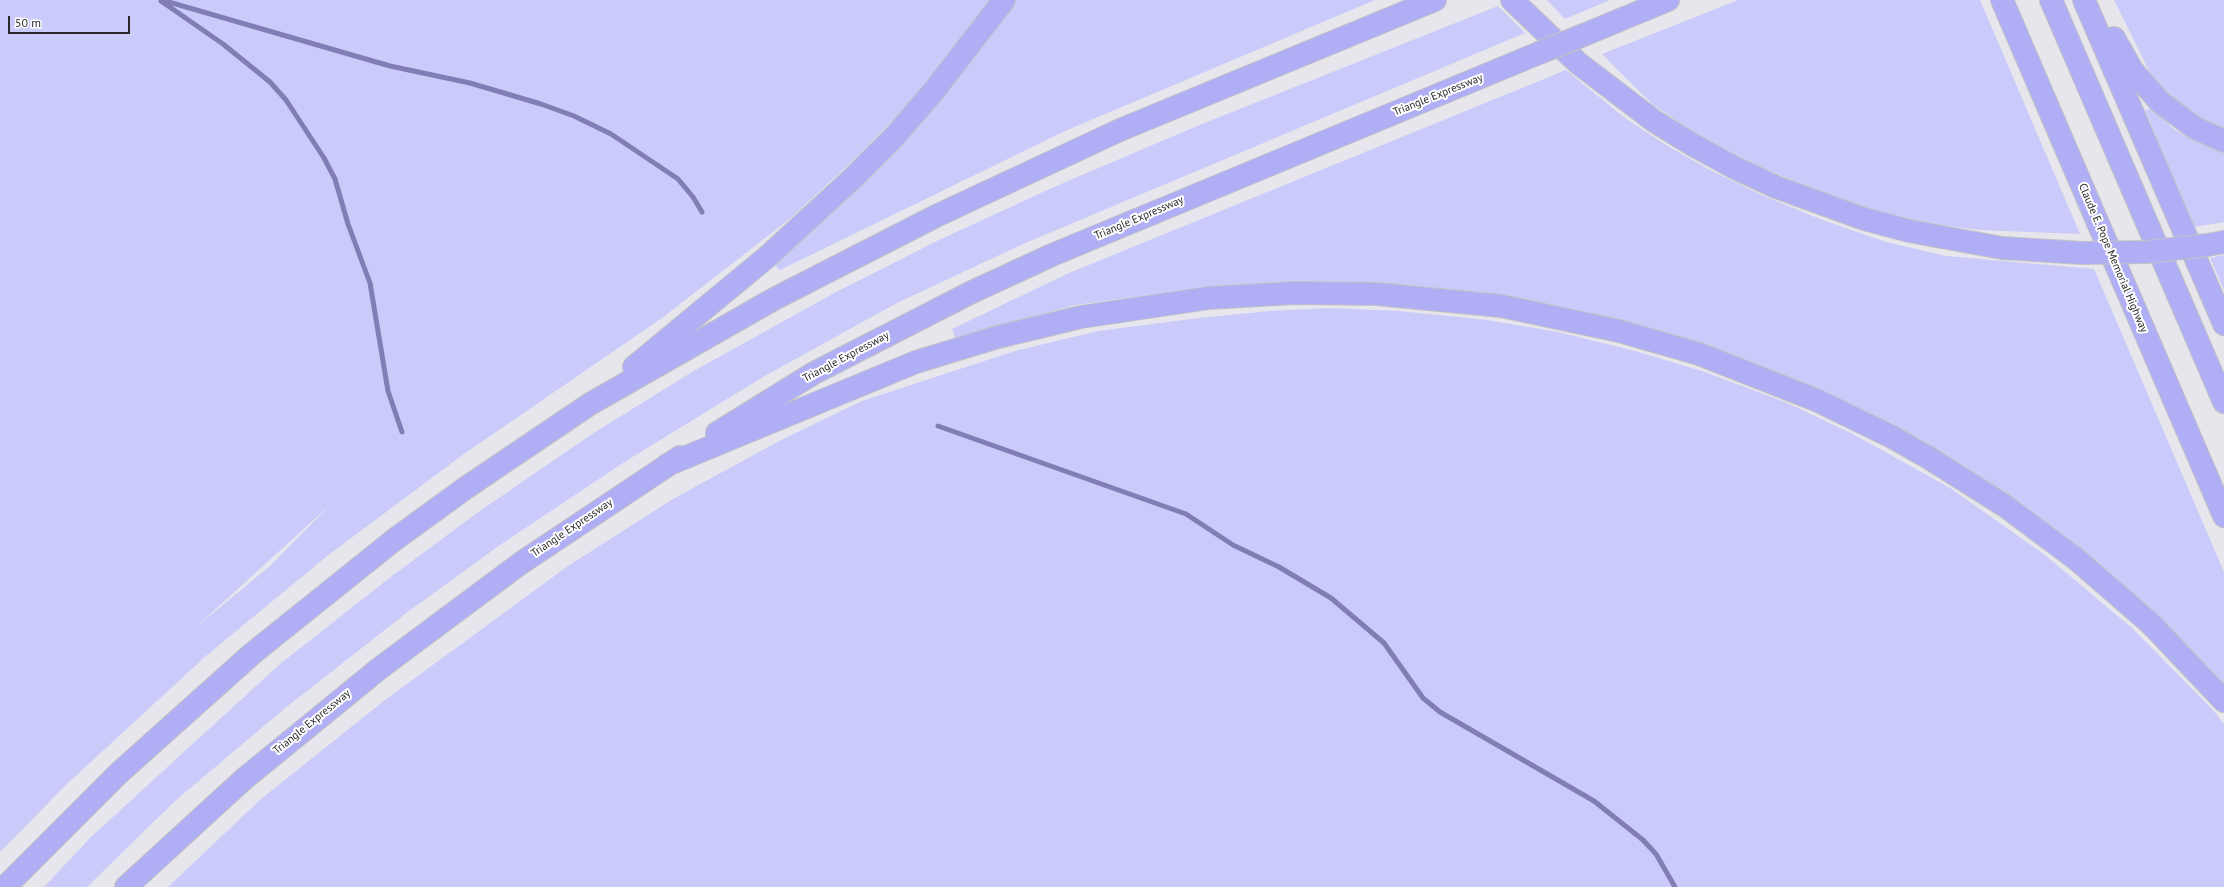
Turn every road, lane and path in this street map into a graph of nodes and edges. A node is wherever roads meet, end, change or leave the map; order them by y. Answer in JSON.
{"nodes":[{"id":1,"x":1004,"y":0,"type":"edge"},
{"id":2,"x":1435,"y":0,"type":"edge"},
{"id":3,"x":1512,"y":0,"type":"edge"},
{"id":4,"x":1668,"y":0,"type":"edge"},
{"id":5,"x":2002,"y":0,"type":"edge"},
{"id":6,"x":2051,"y":0,"type":"edge"},
{"id":7,"x":2084,"y":0,"type":"edge"},
{"id":8,"x":2096,"y":0,"type":"edge"},
{"id":9,"x":2224,"y":141,"type":"edge"},
{"id":10,"x":2216,"y":243,"type":"edge"},
{"id":11,"x":2224,"y":324,"type":"edge"},
{"id":12,"x":2224,"y":402,"type":"edge"},
{"id":13,"x":590,"y":404,"type":"junction"},
{"id":14,"x":667,"y":465,"type":"junction"},
{"id":15,"x":2224,"y":516,"type":"edge"},
{"id":16,"x":2224,"y":701,"type":"edge"},
{"id":17,"x":5,"y":887,"type":"edge"},
{"id":18,"x":126,"y":887,"type":"edge"}],
"edges":[{"from":1,"to":13,"type":"highway"},
{"from":2,"to":13,"type":"highway"},
{"from":3,"to":10,"type":"highway","bridge":true},
{"from":4,"to":14,"type":"highway","name":"Triangle Expressway","bridge":true},
{"from":5,"to":15,"type":"highway","name":"Claude E. Pope Memorial Highway"},
{"from":6,"to":12,"type":"highway"},
{"from":7,"to":11,"type":"highway"},
{"from":8,"to":9,"type":"highway"},
{"from":13,"to":17,"type":"highway"},
{"from":14,"to":16,"type":"highway"},
{"from":14,"to":18,"type":"highway","name":"Triangle Expressway"}]}
